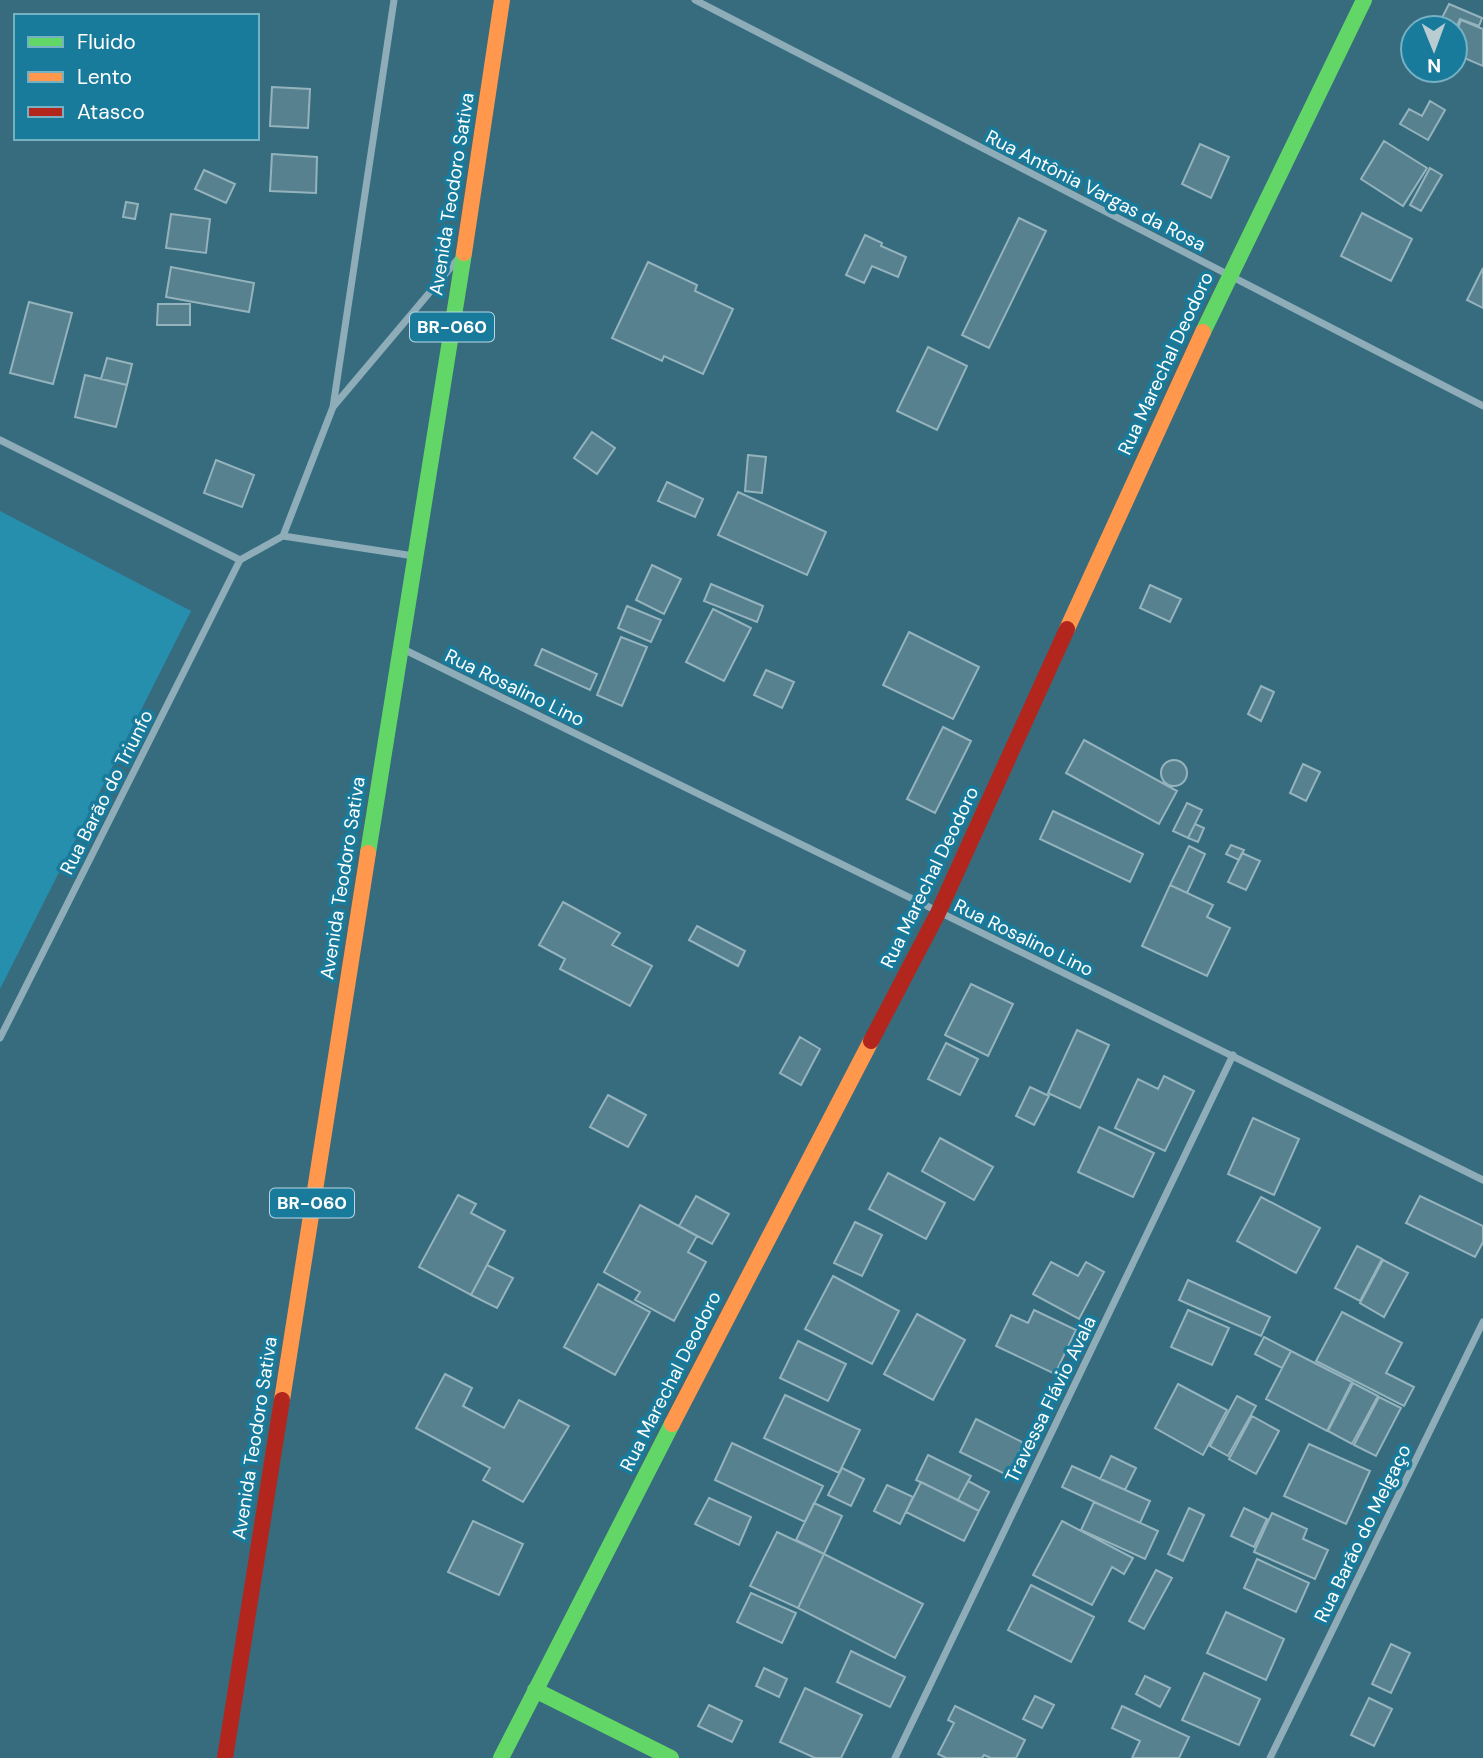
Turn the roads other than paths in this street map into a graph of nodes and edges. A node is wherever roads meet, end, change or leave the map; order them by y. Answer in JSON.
{"nodes":[{"id":1,"x":394,"y":0,"type":"edge"},
{"id":2,"x":695,"y":0,"type":"edge"},
{"id":3,"x":1364,"y":0,"type":"edge"},
{"id":4,"x":502,"y":2,"type":"edge"},
{"id":5,"x":464,"y":251,"type":"junction"},
{"id":6,"x":1228,"y":276,"type":"junction"},
{"id":7,"x":1483,"y":406,"type":"edge"},
{"id":8,"x":333,"y":407,"type":"junction"},
{"id":9,"x":0,"y":440,"type":"edge"},
{"id":10,"x":283,"y":536,"type":"junction"},
{"id":11,"x":415,"y":556,"type":"junction"},
{"id":12,"x":240,"y":560,"type":"junction"},
{"id":13,"x":401,"y":649,"type":"junction"},
{"id":14,"x":938,"y":913,"type":"junction"},
{"id":15,"x":0,"y":1038,"type":"edge"},
{"id":16,"x":1233,"y":1055,"type":"junction"},
{"id":17,"x":1483,"y":1180,"type":"edge"},
{"id":18,"x":1483,"y":1322,"type":"edge"},
{"id":19,"x":535,"y":1690,"type":"junction"},
{"id":20,"x":225,"y":1758,"type":"edge"},
{"id":21,"x":501,"y":1758,"type":"edge"},
{"id":22,"x":671,"y":1758,"type":"edge"},
{"id":23,"x":895,"y":1758,"type":"edge"},
{"id":24,"x":1270,"y":1758,"type":"edge"}],
"edges":[{"from":1,"to":8,"type":"street"},
{"from":2,"to":6,"type":"street","name":"Rua Antônia Vargas da Rosa"},
{"from":3,"to":6,"type":"street","name":"Rua Marechal Deodoro"},
{"from":4,"to":5,"type":"street","name":"Avenida Teodoro Sativa","number":"BR-060"},
{"from":5,"to":8,"type":"street"},
{"from":5,"to":11,"type":"street","name":"Avenida Teodoro Sativa","number":"BR-060"},
{"from":6,"to":7,"type":"street","name":"Rua Antônia Vargas da Rosa"},
{"from":6,"to":14,"type":"street","name":"Rua Marechal Deodoro"},
{"from":8,"to":10,"type":"street"},
{"from":9,"to":12,"type":"street"},
{"from":10,"to":11,"type":"street"},
{"from":10,"to":12,"type":"street"},
{"from":11,"to":13,"type":"street","name":"Avenida Teodoro Sativa","number":"BR-060"},
{"from":12,"to":15,"type":"street","name":"Rua Barão do Triunfo"},
{"from":13,"to":14,"type":"street","name":"Rua Rosalino Lino"},
{"from":13,"to":20,"type":"street","name":"Avenida Teodoro Sativa","number":"BR-060"},
{"from":14,"to":16,"type":"street","name":"Rua Rosalino Lino"},
{"from":14,"to":19,"type":"street","name":"Rua Marechal Deodoro"},
{"from":16,"to":17,"type":"street","name":"Rua Rosalino Lino"},
{"from":16,"to":23,"type":"street","name":"Travessa Flávio Avala"},
{"from":18,"to":24,"type":"street","name":"Rua Barão do Melgaço"},
{"from":19,"to":21,"type":"street","name":"Rua Marechal Deodoro"},
{"from":19,"to":22,"type":"street"}]}
